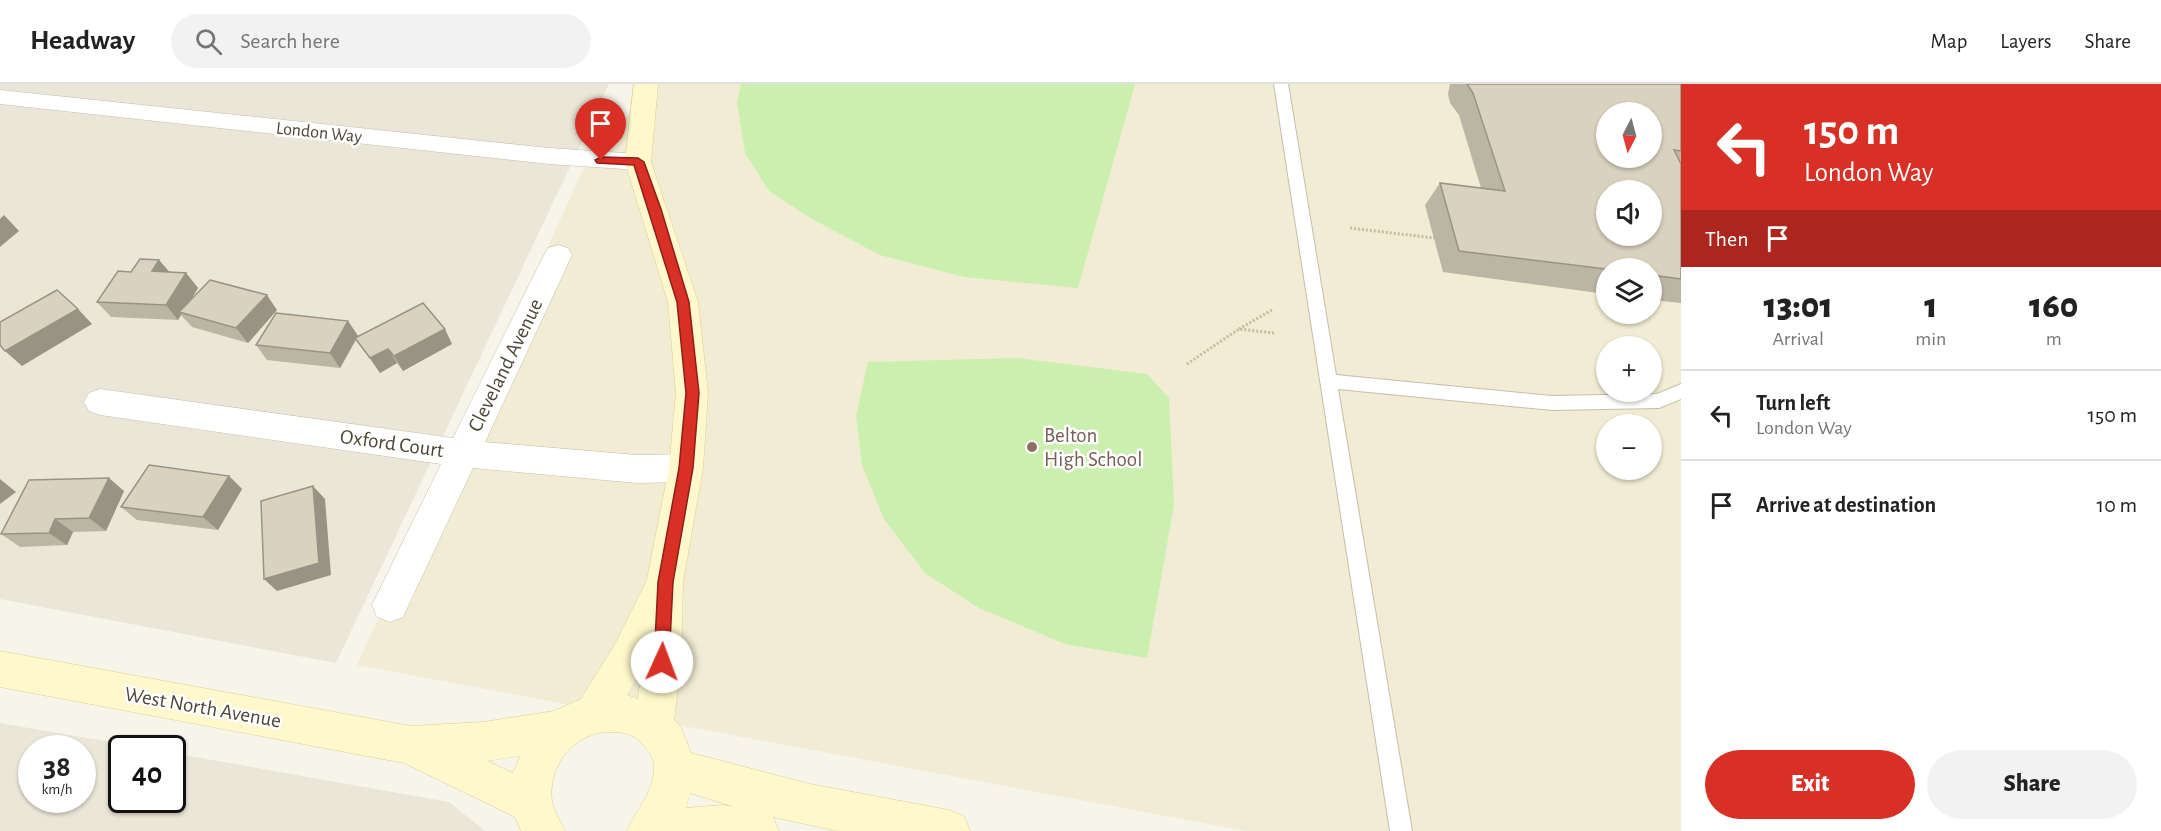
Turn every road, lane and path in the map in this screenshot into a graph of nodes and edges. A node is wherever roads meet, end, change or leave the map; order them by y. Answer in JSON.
{"nodes":[{"id":1,"x":646,"y":84,"type":"edge"},
{"id":2,"x":1281,"y":84,"type":"edge"},
{"id":3,"x":11,"y":99,"type":"edge"},
{"id":4,"x":0,"y":121,"type":"edge"},
{"id":5,"x":638,"y":162,"type":"junction"},
{"id":6,"x":1350,"y":228,"type":"dead end"},
{"id":7,"x":1434,"y":238,"type":"dead end"},
{"id":8,"x":558,"y":255,"type":"dead end"},
{"id":9,"x":1272,"y":310,"type":"dead end"},
{"id":10,"x":1239,"y":329,"type":"junction"},
{"id":11,"x":1274,"y":333,"type":"dead end"},
{"id":12,"x":1187,"y":364,"type":"dead end"},
{"id":13,"x":1329,"y":381,"type":"junction"},
{"id":14,"x":1681,"y":391,"type":"edge"},
{"id":15,"x":100,"y":402,"type":"dead end"},
{"id":16,"x":461,"y":453,"type":"junction"},
{"id":17,"x":686,"y":468,"type":"junction"},
{"id":18,"x":665,"y":582,"type":"junction"},
{"id":19,"x":390,"y":605,"type":"dead end"},
{"id":20,"x":0,"y":669,"type":"edge"},
{"id":21,"x":579,"y":720,"type":"junction"},
{"id":22,"x":654,"y":725,"type":"junction"},
{"id":23,"x":407,"y":744,"type":"junction"},
{"id":24,"x":674,"y":768,"type":"junction"},
{"id":25,"x":538,"y":817,"type":"edge"},
{"id":26,"x":648,"y":831,"type":"edge"},
{"id":27,"x":664,"y":831,"type":"edge"},
{"id":28,"x":758,"y":831,"type":"edge"},
{"id":29,"x":949,"y":831,"type":"edge"},
{"id":30,"x":1401,"y":831,"type":"edge"}],
"edges":[{"from":1,"to":5,"type":"main road"},
{"from":2,"to":13,"type":"lane"},
{"from":3,"to":4,"type":"street"},
{"from":3,"to":5,"type":"street","name":"London Way"},
{"from":5,"to":17,"type":"main road"},
{"from":6,"to":7,"type":"path"},
{"from":8,"to":16,"type":"street","name":"Cleveland Avenue"},
{"from":9,"to":10,"type":"path"},
{"from":10,"to":11,"type":"path"},
{"from":10,"to":12,"type":"path"},
{"from":13,"to":14,"type":"lane"},
{"from":13,"to":30,"type":"lane"},
{"from":15,"to":16,"type":"street","name":"Oxford Court"},
{"from":16,"to":17,"type":"street","name":"Oxford Court"},
{"from":16,"to":19,"type":"street","name":"Cleveland Avenue"},
{"from":17,"to":18,"type":"main road"},
{"from":18,"to":21,"type":"main road"},
{"from":18,"to":22,"type":"main road"},
{"from":20,"to":23,"type":"main road","name":"West North Avenue"},
{"from":21,"to":22,"type":"main road","name":"West North Avenue"},
{"from":21,"to":23,"type":"main road","name":"West North Avenue"},
{"from":21,"to":25,"type":"main road","name":"West North Avenue"},
{"from":22,"to":24,"type":"main road"},
{"from":23,"to":25,"type":"main road","name":"West North Avenue"},
{"from":24,"to":26,"type":"main road"},
{"from":24,"to":29,"type":"main road"},
{"from":27,"to":28,"type":"main road"}]}
